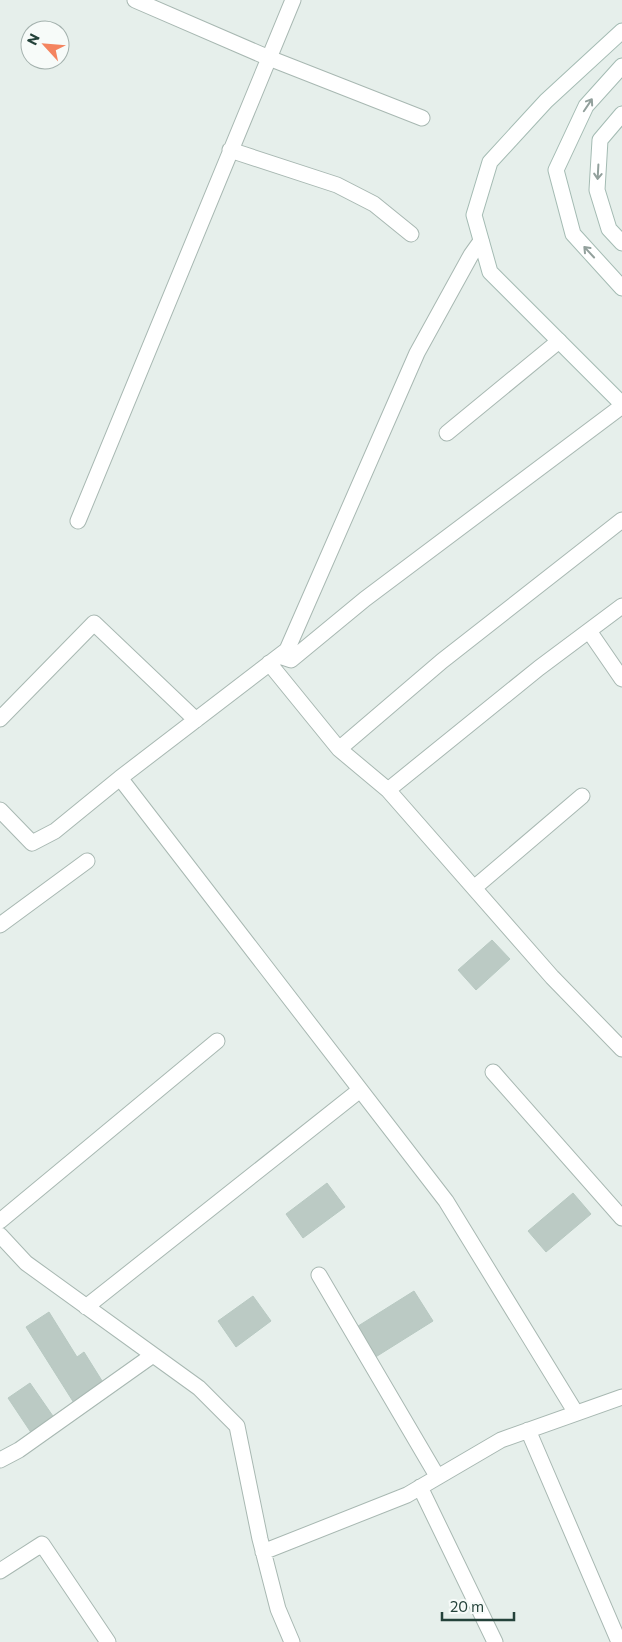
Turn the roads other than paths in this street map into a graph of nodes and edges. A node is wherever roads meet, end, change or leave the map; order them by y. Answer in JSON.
{"nodes":[{"id":1,"x":135,"y":0,"type":"edge"},
{"id":2,"x":293,"y":0,"type":"edge"},
{"id":3,"x":622,"y":31,"type":"edge"},
{"id":4,"x":269,"y":58,"type":"junction"},
{"id":5,"x":622,"y":66,"type":"edge"},
{"id":6,"x":622,"y":114,"type":"edge"},
{"id":7,"x":422,"y":118,"type":"dead end"},
{"id":8,"x":230,"y":150,"type":"junction"},
{"id":9,"x":412,"y":234,"type":"dead end"},
{"id":10,"x":481,"y":241,"type":"junction"},
{"id":11,"x":622,"y":243,"type":"edge"},
{"id":12,"x":622,"y":288,"type":"edge"},
{"id":13,"x":560,"y":341,"type":"junction"},
{"id":14,"x":622,"y":405,"type":"edge"},
{"id":15,"x":447,"y":433,"type":"dead end"},
{"id":16,"x":622,"y":520,"type":"edge"},
{"id":17,"x":78,"y":521,"type":"dead end"},
{"id":18,"x":622,"y":606,"type":"edge"},
{"id":19,"x":589,"y":631,"type":"junction"},
{"id":20,"x":274,"y":660,"type":"junction"},
{"id":21,"x":622,"y":679,"type":"edge"},
{"id":22,"x":0,"y":719,"type":"edge"},
{"id":23,"x":196,"y":720,"type":"junction"},
{"id":24,"x":339,"y":749,"type":"junction"},
{"id":25,"x":120,"y":778,"type":"junction"},
{"id":26,"x":388,"y":790,"type":"junction"},
{"id":27,"x":582,"y":796,"type":"dead end"},
{"id":28,"x":0,"y":810,"type":"edge"},
{"id":29,"x":87,"y":861,"type":"dead end"},
{"id":30,"x":474,"y":888,"type":"junction"},
{"id":31,"x":0,"y":925,"type":"edge"},
{"id":32,"x":217,"y":1041,"type":"dead end"},
{"id":33,"x":622,"y":1049,"type":"edge"},
{"id":34,"x":493,"y":1072,"type":"dead end"},
{"id":35,"x":360,"y":1090,"type":"junction"},
{"id":36,"x":622,"y":1218,"type":"edge"},
{"id":37,"x":0,"y":1221,"type":"edge"},
{"id":38,"x":0,"y":1235,"type":"edge"},
{"id":39,"x":319,"y":1275,"type":"dead end"},
{"id":40,"x":86,"y":1307,"type":"junction"},
{"id":41,"x":153,"y":1355,"type":"junction"},
{"id":42,"x":622,"y":1397,"type":"edge"},
{"id":43,"x":576,"y":1413,"type":"junction"},
{"id":44,"x":528,"y":1430,"type":"junction"},
{"id":45,"x":0,"y":1460,"type":"edge"},
{"id":46,"x":437,"y":1476,"type":"junction"},
{"id":47,"x":420,"y":1487,"type":"junction"},
{"id":48,"x":263,"y":1552,"type":"junction"},
{"id":49,"x":0,"y":1571,"type":"edge"},
{"id":50,"x":108,"y":1642,"type":"edge"},
{"id":51,"x":292,"y":1642,"type":"edge"},
{"id":52,"x":495,"y":1642,"type":"edge"},
{"id":53,"x":619,"y":1642,"type":"edge"}],
"edges":[{"from":1,"to":4,"type":"street"},
{"from":2,"to":4,"type":"street"},
{"from":3,"to":10,"type":"street"},
{"from":4,"to":7,"type":"street"},
{"from":4,"to":8,"type":"street"},
{"from":12,"to":5,"type":"street","one_way":true},
{"from":6,"to":11,"type":"street","one_way":true},
{"from":8,"to":9,"type":"street"},
{"from":8,"to":17,"type":"street"},
{"from":10,"to":13,"type":"street"},
{"from":10,"to":20,"type":"street"},
{"from":13,"to":14,"type":"street"},
{"from":13,"to":15,"type":"street"},
{"from":14,"to":20,"type":"street"},
{"from":16,"to":24,"type":"street"},
{"from":18,"to":19,"type":"street"},
{"from":19,"to":21,"type":"street"},
{"from":19,"to":26,"type":"street"},
{"from":20,"to":23,"type":"street"},
{"from":20,"to":24,"type":"street"},
{"from":22,"to":23,"type":"street"},
{"from":23,"to":25,"type":"street"},
{"from":24,"to":26,"type":"street"},
{"from":25,"to":28,"type":"street"},
{"from":25,"to":35,"type":"street"},
{"from":26,"to":30,"type":"street"},
{"from":27,"to":30,"type":"street"},
{"from":29,"to":31,"type":"street"},
{"from":30,"to":33,"type":"street"},
{"from":32,"to":37,"type":"street"},
{"from":34,"to":36,"type":"street"},
{"from":35,"to":40,"type":"street"},
{"from":35,"to":43,"type":"street"},
{"from":38,"to":40,"type":"street"},
{"from":39,"to":46,"type":"street"},
{"from":40,"to":41,"type":"street"},
{"from":41,"to":45,"type":"street"},
{"from":41,"to":48,"type":"street"},
{"from":42,"to":43,"type":"street"},
{"from":43,"to":44,"type":"street"},
{"from":44,"to":46,"type":"street"},
{"from":44,"to":53,"type":"street"},
{"from":46,"to":47,"type":"street"},
{"from":47,"to":48,"type":"street"},
{"from":47,"to":52,"type":"street"},
{"from":48,"to":51,"type":"street"},
{"from":49,"to":50,"type":"street"}]}
